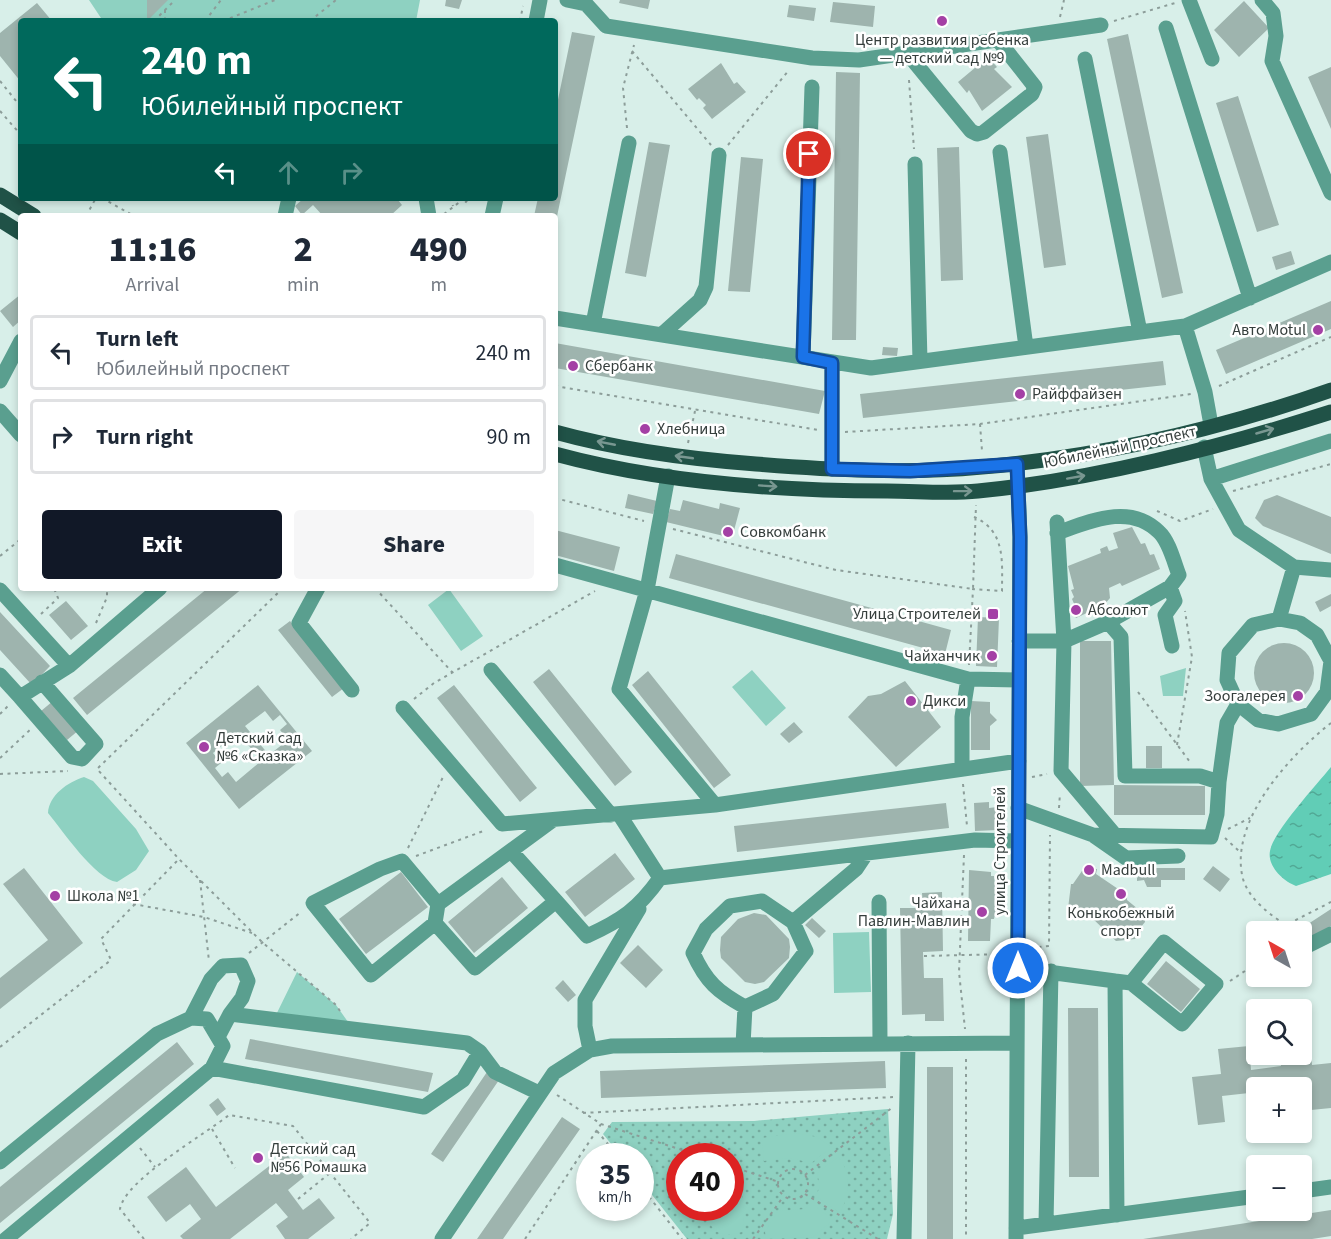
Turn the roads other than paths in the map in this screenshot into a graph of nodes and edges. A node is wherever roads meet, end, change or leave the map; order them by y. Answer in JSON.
{"nodes":[{"id":1,"x":540,"y":0,"type":"edge"},
{"id":2,"x":567,"y":0,"type":"edge"},
{"id":3,"x":1262,"y":0,"type":"edge"},
{"id":4,"x":1183,"y":1,"type":"edge"},
{"id":5,"x":537,"y":18,"type":"edge"},
{"id":6,"x":1101,"y":25,"type":"road end"},
{"id":7,"x":1166,"y":27,"type":"dead end"},
{"id":8,"x":998,"y":40,"type":"junction"},
{"id":9,"x":907,"y":53,"type":"junction"},
{"id":10,"x":1085,"y":59,"type":"dead end"},
{"id":11,"x":1212,"y":59,"type":"dead end"},
{"id":12,"x":812,"y":87,"type":"dead end"},
{"id":13,"x":629,"y":143,"type":"road end"},
{"id":14,"x":1000,"y":152,"type":"dead end"},
{"id":15,"x":719,"y":155,"type":"road end"},
{"id":16,"x":915,"y":164,"type":"road end"},
{"id":17,"x":1331,"y":193,"type":"edge"},
{"id":18,"x":0,"y":195,"type":"edge"},
{"id":19,"x":29,"y":213,"type":"edge"},
{"id":20,"x":2,"y":226,"type":"edge"},
{"id":21,"x":18,"y":232,"type":"edge"},
{"id":22,"x":1331,"y":262,"type":"edge"},
{"id":23,"x":1250,"y":298,"type":"junction"},
{"id":24,"x":558,"y":318,"type":"edge"},
{"id":25,"x":593,"y":324,"type":"junction"},
{"id":26,"x":1185,"y":326,"type":"junction"},
{"id":27,"x":1140,"y":332,"type":"junction"},
{"id":28,"x":661,"y":335,"type":"junction"},
{"id":29,"x":18,"y":347,"type":"edge"},
{"id":30,"x":1026,"y":347,"type":"junction"},
{"id":31,"x":803,"y":357,"type":"junction"},
{"id":32,"x":920,"y":361,"type":"junction"},
{"id":33,"x":832,"y":363,"type":"junction"},
{"id":34,"x":0,"y":381,"type":"edge"},
{"id":35,"x":1331,"y":390,"type":"edge"},
{"id":36,"x":0,"y":411,"type":"edge"},
{"id":37,"x":1331,"y":412,"type":"edge"},
{"id":38,"x":1211,"y":425,"type":"junction"},
{"id":39,"x":18,"y":432,"type":"edge"},
{"id":40,"x":558,"y":433,"type":"edge"},
{"id":41,"x":1331,"y":441,"type":"edge"},
{"id":42,"x":1204,"y":447,"type":"junction"},
{"id":43,"x":558,"y":455,"type":"edge"},
{"id":44,"x":1017,"y":464,"type":"junction"},
{"id":45,"x":832,"y":469,"type":"junction"},
{"id":46,"x":668,"y":476,"type":"junction"},
{"id":47,"x":1211,"y":479,"type":"junction"},
{"id":48,"x":1018,"y":485,"type":"junction"},
{"id":49,"x":558,"y":566,"type":"edge"},
{"id":50,"x":1294,"y":567,"type":"junction"},
{"id":51,"x":1331,"y":570,"type":"edge"},
{"id":52,"x":1170,"y":587,"type":"junction"},
{"id":53,"x":0,"y":590,"type":"edge"},
{"id":54,"x":646,"y":590,"type":"junction"},
{"id":55,"x":156,"y":591,"type":"edge"},
{"id":56,"x":316,"y":591,"type":"edge"},
{"id":57,"x":1279,"y":619,"type":"junction"},
{"id":58,"x":1108,"y":622,"type":"junction"},
{"id":59,"x":1019,"y":640,"type":"junction"},
{"id":60,"x":1064,"y":641,"type":"junction"},
{"id":61,"x":1172,"y":646,"type":"dead end"},
{"id":62,"x":69,"y":666,"type":"junction"},
{"id":63,"x":491,"y":670,"type":"dead end"},
{"id":64,"x":0,"y":675,"type":"edge"},
{"id":65,"x":968,"y":679,"type":"junction"},
{"id":66,"x":1018,"y":680,"type":"junction"},
{"id":67,"x":42,"y":682,"type":"junction"},
{"id":68,"x":352,"y":690,"type":"dead end"},
{"id":69,"x":20,"y":697,"type":"junction"},
{"id":70,"x":1238,"y":704,"type":"junction"},
{"id":71,"x":403,"y":708,"type":"road end"},
{"id":72,"x":1019,"y":761,"type":"junction"},
{"id":73,"x":962,"y":769,"type":"junction"},
{"id":74,"x":1219,"y":782,"type":"junction"},
{"id":75,"x":715,"y":805,"type":"junction"},
{"id":76,"x":1018,"y":808,"type":"junction"},
{"id":77,"x":615,"y":814,"type":"junction"},
{"id":78,"x":553,"y":820,"type":"junction"},
{"id":79,"x":1093,"y":835,"type":"junction"},
{"id":80,"x":1115,"y":835,"type":"junction"},
{"id":81,"x":1018,"y":841,"type":"junction"},
{"id":82,"x":511,"y":851,"type":"junction"},
{"id":83,"x":866,"y":855,"type":"junction"},
{"id":84,"x":1178,"y":856,"type":"dead end"},
{"id":85,"x":660,"y":878,"type":"junction"},
{"id":86,"x":556,"y":901,"type":"junction"},
{"id":87,"x":643,"y":902,"type":"junction"},
{"id":88,"x":879,"y":902,"type":"dead end"},
{"id":89,"x":438,"y":904,"type":"junction"},
{"id":90,"x":793,"y":922,"type":"junction"},
{"id":91,"x":435,"y":923,"type":"junction"},
{"id":92,"x":1331,"y":934,"type":"edge"},
{"id":93,"x":1312,"y":943,"type":"edge"},
{"id":94,"x":1018,"y":968,"type":"junction"},
{"id":95,"x":1051,"y":971,"type":"junction"},
{"id":96,"x":1115,"y":981,"type":"junction"},
{"id":97,"x":1131,"y":983,"type":"junction"},
{"id":98,"x":745,"y":1007,"type":"junction"},
{"id":99,"x":230,"y":1014,"type":"junction"},
{"id":100,"x":191,"y":1018,"type":"junction"},
{"id":101,"x":219,"y":1035,"type":"junction"},
{"id":102,"x":880,"y":1043,"type":"junction"},
{"id":103,"x":909,"y":1043,"type":"junction"},
{"id":104,"x":1017,"y":1043,"type":"junction"},
{"id":105,"x":743,"y":1045,"type":"junction"},
{"id":106,"x":590,"y":1050,"type":"junction"},
{"id":107,"x":480,"y":1052,"type":"junction"},
{"id":108,"x":212,"y":1068,"type":"junction"},
{"id":109,"x":542,"y":1090,"type":"junction"},
{"id":110,"x":0,"y":1162,"type":"edge"},
{"id":111,"x":1331,"y":1187,"type":"edge"},
{"id":112,"x":1312,"y":1190,"type":"edge"},
{"id":113,"x":1246,"y":1197,"type":"edge"},
{"id":114,"x":1117,"y":1215,"type":"junction"},
{"id":115,"x":1046,"y":1224,"type":"junction"},
{"id":116,"x":1016,"y":1233,"type":"edge"},
{"id":117,"x":6,"y":1239,"type":"edge"},
{"id":118,"x":442,"y":1239,"type":"edge"},
{"id":119,"x":904,"y":1239,"type":"edge"}],
"edges":[{"from":1,"to":5,"type":"street"},
{"from":2,"to":9,"type":"street"},
{"from":3,"to":17,"type":"street"},
{"from":4,"to":11,"type":"street"},
{"from":6,"to":8,"type":"street"},
{"from":7,"to":23,"type":"street"},
{"from":8,"to":9,"type":"street"},
{"from":8,"to":9,"type":"street"},
{"from":10,"to":27,"type":"street"},
{"from":12,"to":31,"type":"street"},
{"from":13,"to":25,"type":"street"},
{"from":14,"to":30,"type":"street"},
{"from":15,"to":28,"type":"street"},
{"from":16,"to":32,"type":"street"},
{"from":18,"to":19,"type":"main road"},
{"from":20,"to":21,"type":"main road"},
{"from":22,"to":23,"type":"street"},
{"from":23,"to":26,"type":"street"},
{"from":24,"to":25,"type":"street"},
{"from":25,"to":28,"type":"street"},
{"from":26,"to":27,"type":"street"},
{"from":26,"to":38,"type":"street"},
{"from":27,"to":30,"type":"street"},
{"from":28,"to":31,"type":"street"},
{"from":29,"to":34,"type":"street"},
{"from":30,"to":32,"type":"street"},
{"from":31,"to":33,"type":"street"},
{"from":32,"to":33,"type":"street"},
{"from":33,"to":45,"type":"street"},
{"from":35,"to":38,"type":"main road","name":"Юбилейный проспект"},
{"from":36,"to":39,"type":"street"},
{"from":42,"to":37,"type":"main road","name":"Юбилейный проспект","one_way":true},
{"from":38,"to":44,"type":"main road","name":"Юбилейный проспект"},
{"from":45,"to":40,"type":"main road","name":"Юбилейный проспект","one_way":true},
{"from":41,"to":47,"type":"street"},
{"from":42,"to":47,"type":"street"},
{"from":48,"to":42,"type":"main road","name":"Юбилейный проспект","one_way":true},
{"from":43,"to":46,"type":"main road","name":"Юбилейный проспект"},
{"from":44,"to":45,"type":"main road","name":"Юбилейный проспект"},
{"from":44,"to":48,"type":"street","name":"улица Строителей"},
{"from":46,"to":48,"type":"main road","name":"Юбилейный проспект","one_way":true},
{"from":46,"to":54,"type":"street"},
{"from":47,"to":50,"type":"street"},
{"from":48,"to":59,"type":"street","name":"улица Строителей"},
{"from":49,"to":54,"type":"street"},
{"from":50,"to":51,"type":"street"},
{"from":50,"to":57,"type":"street"},
{"from":52,"to":58,"type":"street"},
{"from":52,"to":60,"type":"street"},
{"from":52,"to":61,"type":"street"},
{"from":53,"to":62,"type":"street"},
{"from":54,"to":65,"type":"street"},
{"from":54,"to":75,"type":"street"},
{"from":55,"to":62,"type":"street"},
{"from":56,"to":68,"type":"street"},
{"from":57,"to":70,"type":"street"},
{"from":57,"to":70,"type":"street"},
{"from":58,"to":60,"type":"street"},
{"from":58,"to":74,"type":"street"},
{"from":59,"to":60,"type":"street"},
{"from":59,"to":66,"type":"street","name":"улица Строителей"},
{"from":60,"to":80,"type":"street"},
{"from":62,"to":67,"type":"street"},
{"from":63,"to":77,"type":"street"},
{"from":64,"to":69,"type":"street"},
{"from":65,"to":66,"type":"street"},
{"from":65,"to":73,"type":"street"},
{"from":66,"to":72,"type":"street","name":"улица Строителей"},
{"from":67,"to":69,"type":"street"},
{"from":67,"to":69,"type":"street"},
{"from":70,"to":74,"type":"street"},
{"from":71,"to":78,"type":"street"},
{"from":72,"to":73,"type":"street"},
{"from":72,"to":76,"type":"street","name":"улица Строителей"},
{"from":73,"to":75,"type":"street"},
{"from":74,"to":80,"type":"street"},
{"from":75,"to":77,"type":"street"},
{"from":76,"to":79,"type":"street"},
{"from":76,"to":81,"type":"street","name":"улица Строителей"},
{"from":77,"to":78,"type":"street"},
{"from":77,"to":85,"type":"street"},
{"from":78,"to":82,"type":"street"},
{"from":79,"to":80,"type":"street"},
{"from":79,"to":84,"type":"street"},
{"from":81,"to":83,"type":"street"},
{"from":81,"to":94,"type":"street","name":"улица Строителей"},
{"from":82,"to":86,"type":"street"},
{"from":82,"to":89,"type":"street"},
{"from":83,"to":85,"type":"street"},
{"from":83,"to":90,"type":"street"},
{"from":85,"to":87,"type":"street"},
{"from":86,"to":87,"type":"street"},
{"from":86,"to":91,"type":"street"},
{"from":87,"to":106,"type":"street"},
{"from":88,"to":102,"type":"street"},
{"from":89,"to":91,"type":"street"},
{"from":89,"to":91,"type":"street"},
{"from":90,"to":98,"type":"street"},
{"from":90,"to":98,"type":"street"},
{"from":92,"to":93,"type":"street"},
{"from":94,"to":95,"type":"street"},
{"from":94,"to":104,"type":"street","name":"улица Строителей"},
{"from":95,"to":96,"type":"street"},
{"from":95,"to":115,"type":"street"},
{"from":96,"to":97,"type":"street"},
{"from":96,"to":114,"type":"street"},
{"from":97,"to":97,"type":"street"},
{"from":98,"to":105,"type":"street"},
{"from":99,"to":100,"type":"street"},
{"from":99,"to":101,"type":"street"},
{"from":99,"to":107,"type":"street"},
{"from":100,"to":101,"type":"street"},
{"from":100,"to":110,"type":"street"},
{"from":101,"to":108,"type":"street"},
{"from":102,"to":103,"type":"street"},
{"from":102,"to":105,"type":"street"},
{"from":103,"to":104,"type":"street"},
{"from":103,"to":119,"type":"street"},
{"from":104,"to":116,"type":"street","name":"улица Строителей"},
{"from":105,"to":106,"type":"street"},
{"from":106,"to":109,"type":"street"},
{"from":107,"to":108,"type":"street"},
{"from":107,"to":109,"type":"street"},
{"from":108,"to":117,"type":"street"},
{"from":109,"to":118,"type":"street"},
{"from":111,"to":112,"type":"street"},
{"from":113,"to":114,"type":"street"},
{"from":114,"to":115,"type":"street"},
{"from":115,"to":116,"type":"street"}]}
